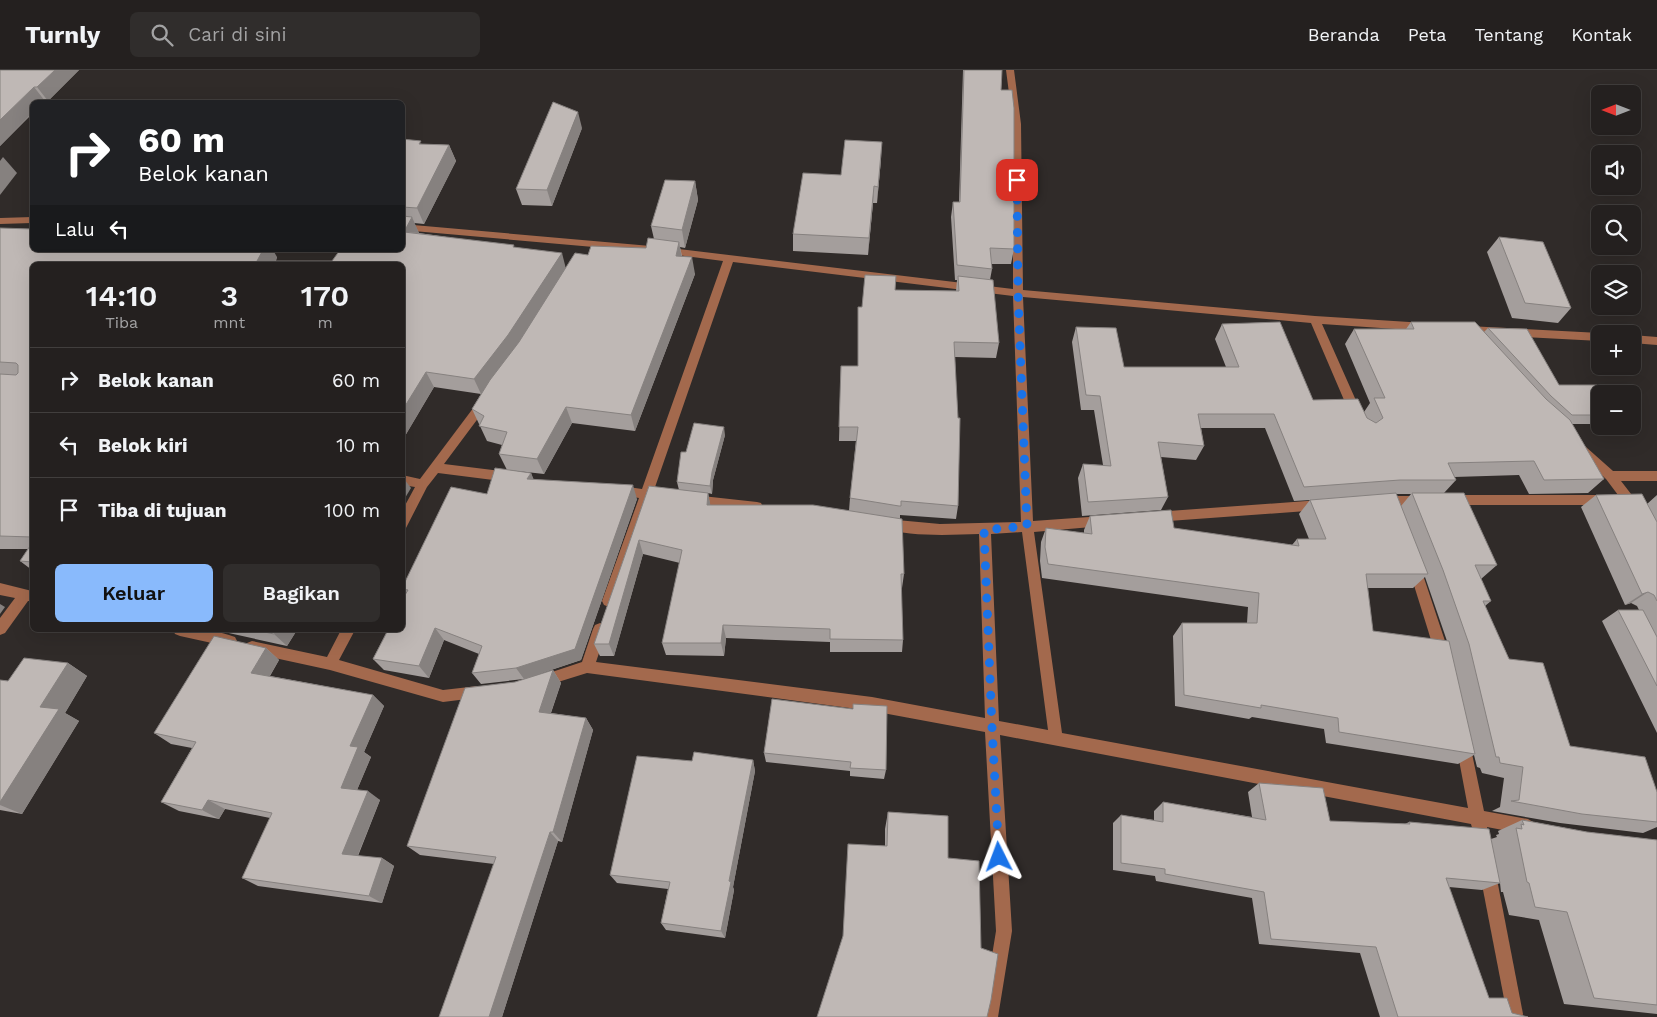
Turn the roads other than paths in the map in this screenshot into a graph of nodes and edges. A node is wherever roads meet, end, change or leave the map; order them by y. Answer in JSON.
{"nodes":[{"id":1,"x":1010,"y":70,"type":"edge"},
{"id":2,"x":30,"y":220,"type":"edge"},
{"id":3,"x":0,"y":221,"type":"edge"},
{"id":4,"x":405,"y":227,"type":"edge"},
{"id":5,"x":729,"y":259,"type":"junction"},
{"id":6,"x":1018,"y":293,"type":"junction"},
{"id":7,"x":1315,"y":320,"type":"junction"},
{"id":8,"x":1438,"y":328,"type":"edge"},
{"id":9,"x":1591,"y":337,"type":"edge"},
{"id":10,"x":1641,"y":340,"type":"edge"},
{"id":11,"x":1657,"y":341,"type":"edge"},
{"id":12,"x":1479,"y":344,"type":"edge"},
{"id":13,"x":492,"y":392,"type":"edge"},
{"id":14,"x":1360,"y":423,"type":"edge"},
{"id":15,"x":1574,"y":442,"type":"edge"},
{"id":16,"x":435,"y":468,"type":"junction"},
{"id":17,"x":1610,"y":476,"type":"junction"},
{"id":18,"x":1657,"y":476,"type":"edge"},
{"id":19,"x":521,"y":479,"type":"edge"},
{"id":20,"x":405,"y":481,"type":"edge"},
{"id":21,"x":423,"y":484,"type":"junction"},
{"id":22,"x":607,"y":490,"type":"edge"},
{"id":23,"x":645,"y":494,"type":"junction"},
{"id":24,"x":1630,"y":500,"type":"junction"},
{"id":25,"x":1388,"y":501,"type":"junction"},
{"id":26,"x":1369,"y":502,"type":"edge"},
{"id":27,"x":1330,"y":505,"type":"edge"},
{"id":28,"x":774,"y":509,"type":"edge"},
{"id":29,"x":1639,"y":516,"type":"edge"},
{"id":30,"x":405,"y":518,"type":"edge"},
{"id":31,"x":1144,"y":518,"type":"edge"},
{"id":32,"x":1395,"y":518,"type":"edge"},
{"id":33,"x":1115,"y":520,"type":"edge"},
{"id":34,"x":869,"y":522,"type":"edge"},
{"id":35,"x":1027,"y":526,"type":"junction"},
{"id":36,"x":984,"y":530,"type":"junction"},
{"id":37,"x":1408,"y":551,"type":"edge"},
{"id":38,"x":0,"y":589,"type":"edge"},
{"id":39,"x":29,"y":595,"type":"edge"},
{"id":40,"x":0,"y":629,"type":"edge"},
{"id":41,"x":189,"y":632,"type":"edge"},
{"id":42,"x":347,"y":632,"type":"edge"},
{"id":43,"x":330,"y":664,"type":"junction"},
{"id":44,"x":587,"y":667,"type":"junction"},
{"id":45,"x":1448,"y":673,"type":"edge"},
{"id":46,"x":524,"y":687,"type":"edge"},
{"id":47,"x":488,"y":691,"type":"edge"},
{"id":48,"x":992,"y":727,"type":"junction"},
{"id":49,"x":1461,"y":731,"type":"edge"},
{"id":50,"x":1056,"y":738,"type":"junction"},
{"id":51,"x":1478,"y":818,"type":"junction"},
{"id":52,"x":1541,"y":830,"type":"edge"},
{"id":53,"x":1515,"y":1014,"type":"edge"},
{"id":54,"x":990,"y":1017,"type":"edge"}],
"edges":[{"from":1,"to":6,"type":"street"},
{"from":2,"to":3,"type":"street"},
{"from":4,"to":5,"type":"street"},
{"from":5,"to":6,"type":"street"},
{"from":5,"to":23,"type":"street"},
{"from":6,"to":7,"type":"street"},
{"from":6,"to":35,"type":"street"},
{"from":7,"to":8,"type":"street"},
{"from":7,"to":14,"type":"street"},
{"from":9,"to":12,"type":"street"},
{"from":10,"to":11,"type":"street"},
{"from":13,"to":16,"type":"street"},
{"from":15,"to":17,"type":"street"},
{"from":16,"to":19,"type":"street"},
{"from":16,"to":21,"type":"street"},
{"from":17,"to":18,"type":"street"},
{"from":17,"to":24,"type":"street"},
{"from":20,"to":21,"type":"street"},
{"from":21,"to":30,"type":"street"},
{"from":22,"to":23,"type":"street"},
{"from":23,"to":28,"type":"street"},
{"from":23,"to":44,"type":"street"},
{"from":24,"to":25,"type":"street"},
{"from":24,"to":29,"type":"street"},
{"from":25,"to":26,"type":"street"},
{"from":25,"to":32,"type":"street"},
{"from":27,"to":31,"type":"street"},
{"from":33,"to":35,"type":"street"},
{"from":34,"to":36,"type":"street"},
{"from":35,"to":36,"type":"street"},
{"from":35,"to":50,"type":"street"},
{"from":36,"to":48,"type":"street"},
{"from":37,"to":45,"type":"street"},
{"from":38,"to":39,"type":"street"},
{"from":39,"to":40,"type":"street"},
{"from":41,"to":43,"type":"street"},
{"from":42,"to":43,"type":"street"},
{"from":43,"to":47,"type":"street"},
{"from":44,"to":46,"type":"street"},
{"from":44,"to":48,"type":"street"},
{"from":48,"to":50,"type":"street"},
{"from":48,"to":54,"type":"street"},
{"from":49,"to":51,"type":"street"},
{"from":50,"to":51,"type":"street"},
{"from":51,"to":52,"type":"street"},
{"from":51,"to":53,"type":"street"}]}
